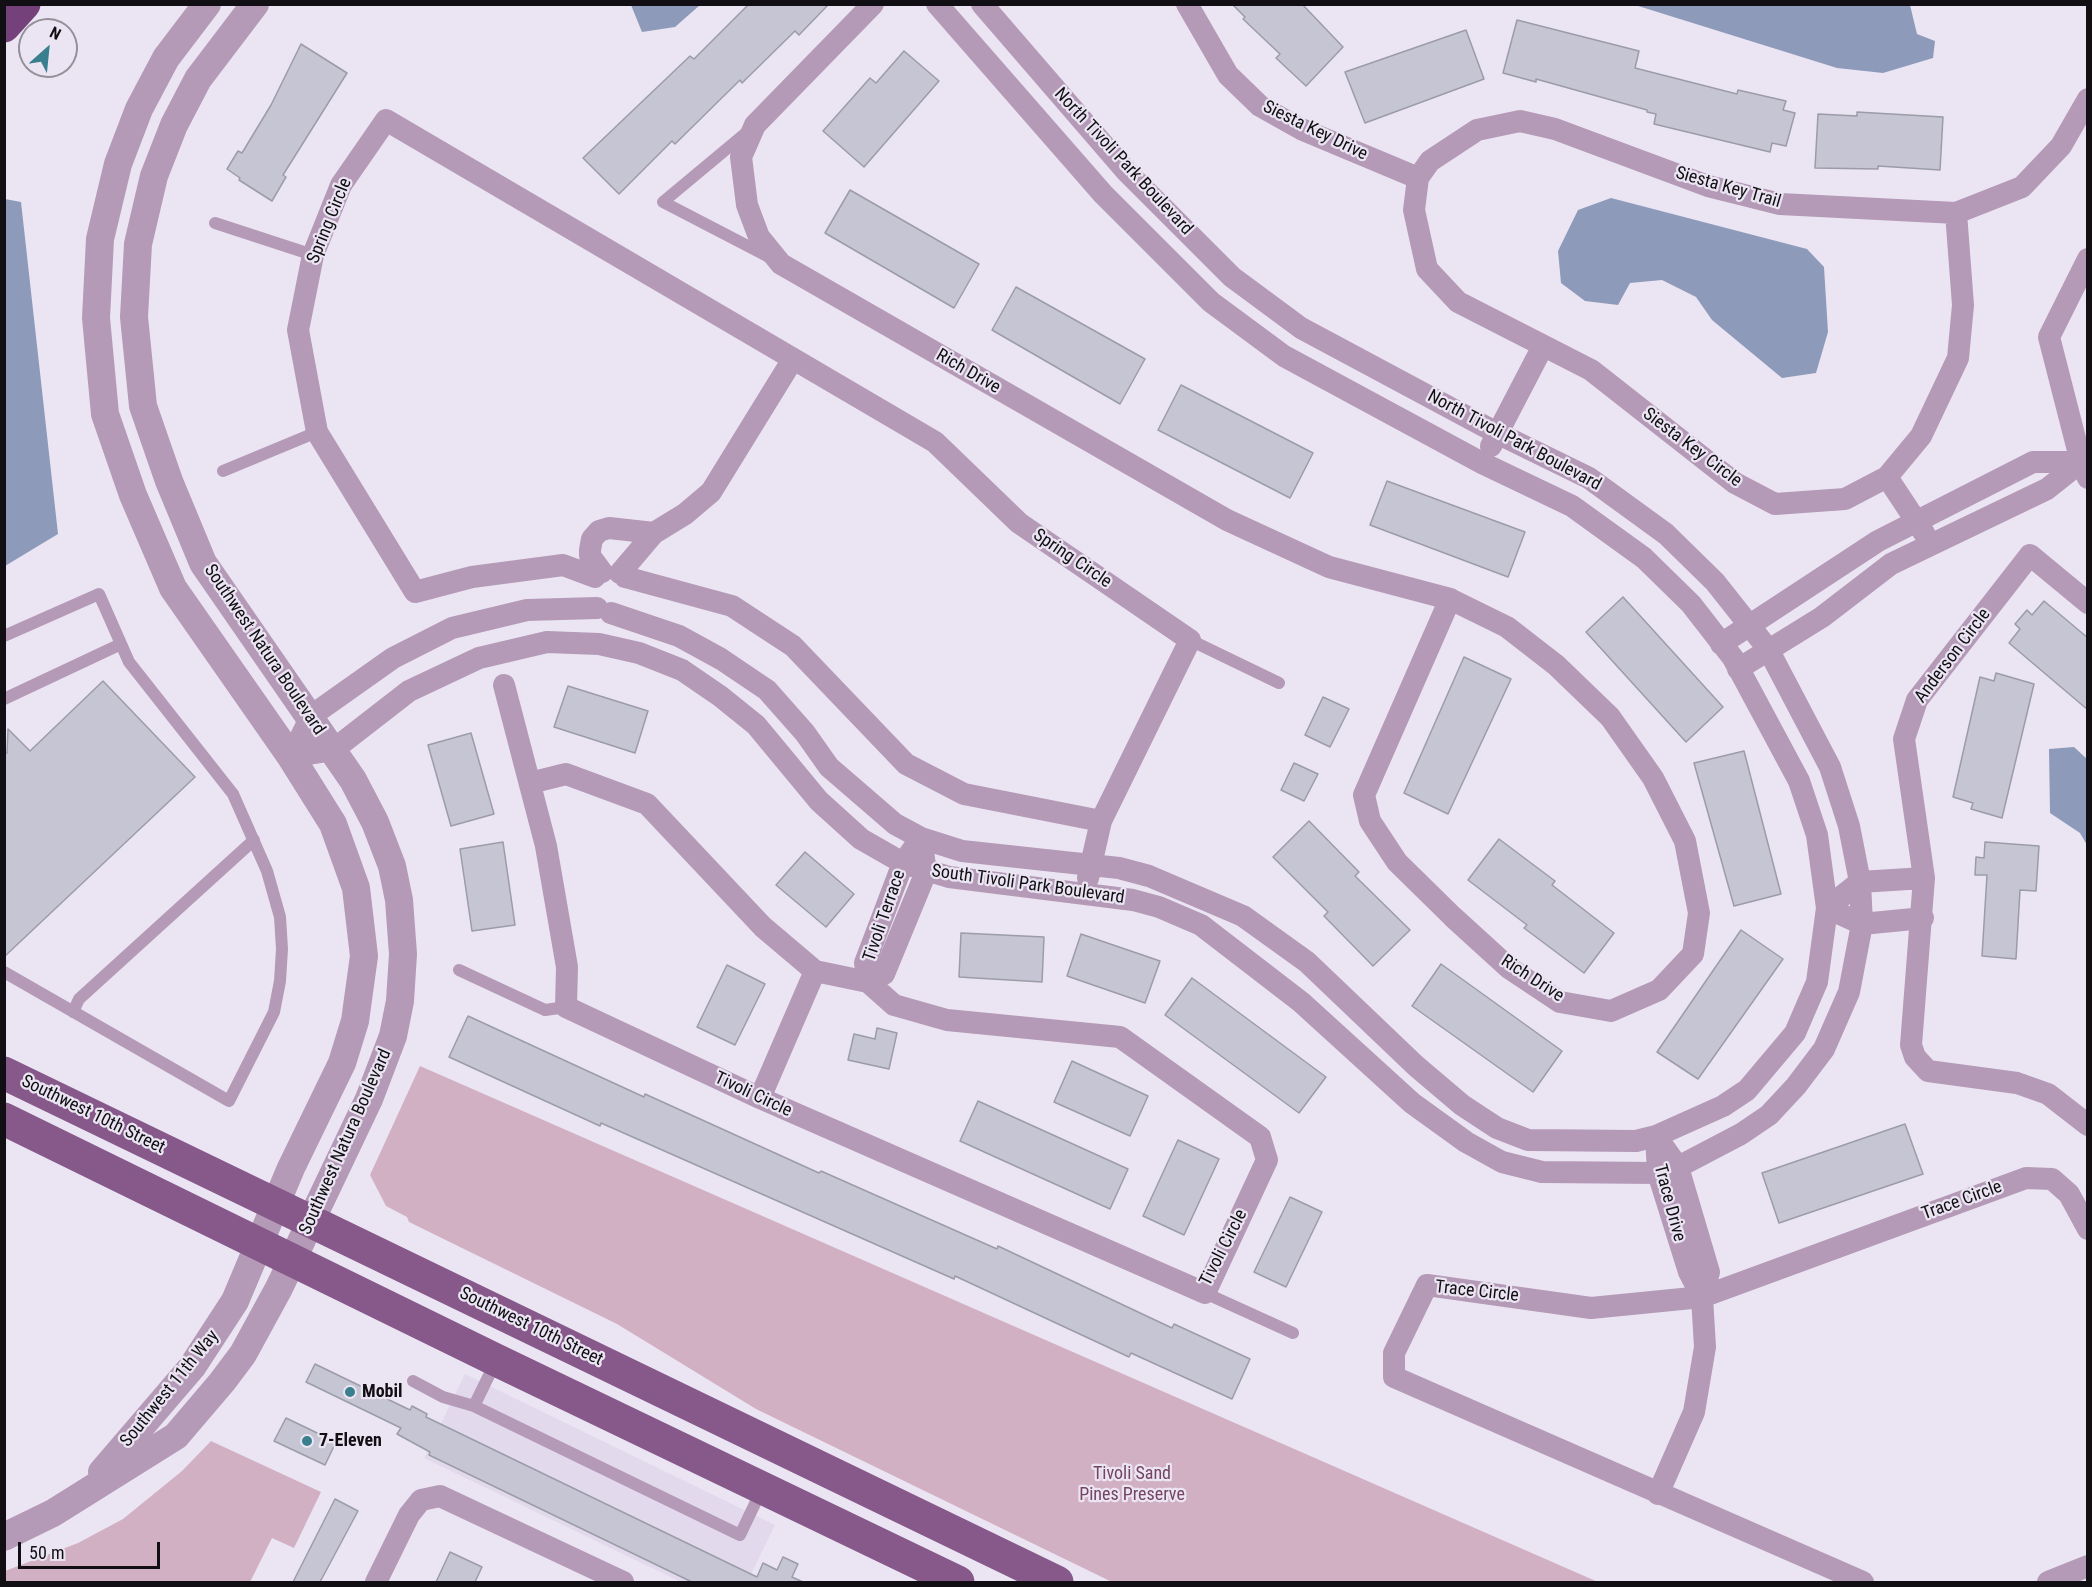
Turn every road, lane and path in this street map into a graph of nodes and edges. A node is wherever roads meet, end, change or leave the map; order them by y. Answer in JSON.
{"nodes":[{"id":1,"x":24,"y":4,"type":"edge"},
{"id":2,"x":207,"y":4,"type":"edge"},
{"id":3,"x":255,"y":4,"type":"edge"},
{"id":4,"x":873,"y":4,"type":"edge"},
{"id":5,"x":937,"y":4,"type":"edge"},
{"id":6,"x":982,"y":4,"type":"edge"},
{"id":7,"x":1187,"y":4,"type":"edge"},
{"id":8,"x":4,"y":26,"type":"edge"},
{"id":9,"x":2088,"y":99,"type":"edge"},
{"id":10,"x":755,"y":125,"type":"junction"},
{"id":11,"x":1418,"y":178,"type":"junction"},
{"id":12,"x":1146,"y":191,"type":"junction"},
{"id":13,"x":1956,"y":213,"type":"junction"},
{"id":14,"x":1123,"y":214,"type":"junction"},
{"id":15,"x":215,"y":223,"type":"dead end"},
{"id":16,"x":313,"y":255,"type":"junction"},
{"id":17,"x":2088,"y":259,"type":"edge"},
{"id":18,"x":781,"y":264,"type":"junction"},
{"id":19,"x":1543,"y":346,"type":"junction"},
{"id":20,"x":793,"y":359,"type":"junction"},
{"id":21,"x":317,"y":432,"type":"junction"},
{"id":22,"x":1497,"y":434,"type":"junction"},
{"id":23,"x":1482,"y":463,"type":"junction"},
{"id":24,"x":2084,"y":470,"type":"edge"},
{"id":25,"x":223,"y":471,"type":"dead end"},
{"id":26,"x":1887,"y":477,"type":"junction"},
{"id":27,"x":1918,"y":521,"type":"junction"},
{"id":28,"x":654,"y":533,"type":"junction"},
{"id":29,"x":1930,"y":543,"type":"junction"},
{"id":30,"x":610,"y":575,"type":"junction"},
{"id":31,"x":1450,"y":599,"type":"junction"},
{"id":32,"x":2088,"y":603,"type":"edge"},
{"id":33,"x":604,"y":611,"type":"junction"},
{"id":34,"x":1748,"y":624,"type":"junction"},
{"id":35,"x":4,"y":636,"type":"edge"},
{"id":36,"x":1190,"y":640,"type":"junction"},
{"id":37,"x":121,"y":644,"type":"junction"},
{"id":38,"x":599,"y":644,"type":"junction"},
{"id":39,"x":1721,"y":644,"type":"junction"},
{"id":40,"x":1768,"y":649,"type":"junction"},
{"id":41,"x":1738,"y":669,"type":"junction"},
{"id":42,"x":1279,"y":683,"type":"dead end"},
{"id":43,"x":504,"y":685,"type":"dead end"},
{"id":44,"x":4,"y":699,"type":"edge"},
{"id":45,"x":310,"y":716,"type":"junction"},
{"id":46,"x":333,"y":750,"type":"junction"},
{"id":47,"x":291,"y":757,"type":"junction"},
{"id":48,"x":530,"y":783,"type":"junction"},
{"id":49,"x":1101,"y":821,"type":"junction"},
{"id":50,"x":921,"y":838,"type":"junction"},
{"id":51,"x":254,"y":840,"type":"junction"},
{"id":52,"x":903,"y":863,"type":"junction"},
{"id":53,"x":1091,"y":865,"type":"junction"},
{"id":54,"x":926,"y":872,"type":"junction"},
{"id":55,"x":1924,"y":878,"type":"junction"},
{"id":56,"x":1860,"y":882,"type":"junction"},
{"id":57,"x":1084,"y":895,"type":"junction"},
{"id":58,"x":1827,"y":908,"type":"junction"},
{"id":59,"x":1923,"y":918,"type":"junction"},
{"id":60,"x":1862,"y":924,"type":"junction"},
{"id":61,"x":459,"y":970,"type":"dead end"},
{"id":62,"x":815,"y":971,"type":"junction"},
{"id":63,"x":4,"y":972,"type":"edge"},
{"id":64,"x":868,"y":982,"type":"junction"},
{"id":65,"x":566,"y":1007,"type":"junction"},
{"id":66,"x":73,"y":1012,"type":"junction"},
{"id":67,"x":4,"y":1073,"type":"edge"},
{"id":68,"x":760,"y":1098,"type":"junction"},
{"id":69,"x":4,"y":1119,"type":"edge"},
{"id":70,"x":2088,"y":1125,"type":"edge"},
{"id":71,"x":1656,"y":1136,"type":"junction"},
{"id":72,"x":1668,"y":1170,"type":"junction"},
{"id":73,"x":276,"y":1203,"type":"junction"},
{"id":74,"x":311,"y":1220,"type":"junction"},
{"id":75,"x":2088,"y":1229,"type":"edge"},
{"id":76,"x":259,"y":1245,"type":"junction"},
{"id":77,"x":292,"y":1261,"type":"junction"},
{"id":78,"x":1205,"y":1293,"type":"junction"},
{"id":79,"x":1702,"y":1297,"type":"junction"},
{"id":80,"x":1293,"y":1333,"type":"dead end"},
{"id":81,"x":496,"y":1360,"type":"junction"},
{"id":82,"x":413,"y":1381,"type":"dead end"},
{"id":83,"x":474,"y":1406,"type":"junction"},
{"id":84,"x":762,"y":1488,"type":"junction"},
{"id":85,"x":83,"y":1494,"type":"junction"},
{"id":86,"x":1658,"y":1494,"type":"junction"},
{"id":87,"x":4,"y":1537,"type":"edge"},
{"id":88,"x":2088,"y":1566,"type":"edge"},
{"id":89,"x":376,"y":1582,"type":"edge"},
{"id":90,"x":623,"y":1582,"type":"edge"},
{"id":91,"x":958,"y":1582,"type":"edge"},
{"id":92,"x":1057,"y":1582,"type":"edge"},
{"id":93,"x":1863,"y":1582,"type":"edge"},
{"id":94,"x":2048,"y":1582,"type":"edge"}],
"edges":[{"from":1,"to":8,"type":"highway"},
{"from":2,"to":47,"type":"street","name":"Southwest Natura Boulevard"},
{"from":3,"to":45,"type":"street","name":"Southwest Natura Boulevard"},
{"from":4,"to":10,"type":"street","name":"Rich Drive"},
{"from":5,"to":14,"type":"street","name":"North Tivoli Park Boulevard"},
{"from":6,"to":12,"type":"street","name":"North Tivoli Park Boulevard"},
{"from":7,"to":11,"type":"street","name":"Siesta Key Drive"},
{"from":9,"to":13,"type":"street","name":"Siesta Key Trail"},
{"from":10,"to":18,"type":"street","name":"Rich Drive"},
{"from":10,"to":18,"type":"lane"},
{"from":11,"to":13,"type":"street","name":"Siesta Key Trail"},
{"from":11,"to":19,"type":"street","name":"Siesta Key Circle"},
{"from":12,"to":14,"type":"street"},
{"from":12,"to":22,"type":"street","name":"North Tivoli Park Boulevard"},
{"from":13,"to":26,"type":"street","name":"Siesta Key Circle"},
{"from":14,"to":23,"type":"street","name":"North Tivoli Park Boulevard"},
{"from":15,"to":16,"type":"lane"},
{"from":16,"to":20,"type":"street","name":"Spring Circle"},
{"from":16,"to":21,"type":"street","name":"Spring Circle"},
{"from":17,"to":24,"type":"street"},
{"from":18,"to":31,"type":"street","name":"Rich Drive"},
{"from":19,"to":22,"type":"street"},
{"from":19,"to":26,"type":"street","name":"Siesta Key Circle"},
{"from":20,"to":28,"type":"street"},
{"from":20,"to":36,"type":"street","name":"Spring Circle"},
{"from":21,"to":25,"type":"lane"},
{"from":21,"to":30,"type":"street","name":"Spring Circle"},
{"from":22,"to":23,"type":"street"},
{"from":22,"to":34,"type":"street","name":"North Tivoli Park Boulevard"},
{"from":23,"to":39,"type":"street","name":"North Tivoli Park Boulevard"},
{"from":24,"to":27,"type":"street"},
{"from":24,"to":29,"type":"street"},
{"from":26,"to":27,"type":"street"},
{"from":27,"to":29,"type":"street"},
{"from":27,"to":34,"type":"street"},
{"from":28,"to":30,"type":"street"},
{"from":28,"to":30,"type":"street"},
{"from":29,"to":40,"type":"street"},
{"from":30,"to":33,"type":"street"},
{"from":30,"to":33,"type":"street"},
{"from":30,"to":49,"type":"street","name":"Spring Circle"},
{"from":31,"to":31,"type":"street","name":"Rich Drive"},
{"from":32,"to":55,"type":"street","name":"Anderson Circle"},
{"from":33,"to":38,"type":"street"},
{"from":33,"to":45,"type":"street","name":"South Tivoli Park Boulevard"},
{"from":33,"to":50,"type":"street","name":"South Tivoli Park Boulevard"},
{"from":34,"to":39,"type":"street"},
{"from":34,"to":40,"type":"street","name":"North Tivoli Park Boulevard"},
{"from":35,"to":37,"type":"lane"},
{"from":36,"to":42,"type":"lane"},
{"from":36,"to":49,"type":"street"},
{"from":37,"to":44,"type":"lane"},
{"from":37,"to":51,"type":"lane"},
{"from":38,"to":46,"type":"street","name":"South Tivoli Park Boulevard"},
{"from":38,"to":52,"type":"street","name":"South Tivoli Park Boulevard"},
{"from":39,"to":41,"type":"street","name":"North Tivoli Park Boulevard"},
{"from":40,"to":41,"type":"street"},
{"from":40,"to":56,"type":"street","name":"North Tivoli Park Boulevard"},
{"from":41,"to":58,"type":"street","name":"North Tivoli Park Boulevard"},
{"from":43,"to":48,"type":"street"},
{"from":45,"to":46,"type":"street","name":"Southwest Natura Boulevard"},
{"from":45,"to":47,"type":"street"},
{"from":46,"to":47,"type":"street","name":"South Tivoli Park Boulevard"},
{"from":46,"to":74,"type":"street","name":"Southwest Natura Boulevard"},
{"from":47,"to":73,"type":"street","name":"Southwest Natura Boulevard"},
{"from":48,"to":62,"type":"street","name":"Tivoli Circle"},
{"from":48,"to":65,"type":"street"},
{"from":49,"to":53,"type":"street"},
{"from":50,"to":52,"type":"street","name":"Tivoli Terrace"},
{"from":50,"to":53,"type":"street","name":"South Tivoli Park Boulevard"},
{"from":50,"to":54,"type":"street","name":"Tivoli Terrace"},
{"from":51,"to":66,"type":"lane"},
{"from":51,"to":66,"type":"lane"},
{"from":52,"to":54,"type":"street","name":"South Tivoli Park Boulevard"},
{"from":52,"to":64,"type":"street","name":"Tivoli Terrace"},
{"from":53,"to":57,"type":"street"},
{"from":53,"to":71,"type":"street","name":"South Tivoli Park Boulevard"},
{"from":54,"to":57,"type":"street","name":"South Tivoli Park Boulevard"},
{"from":54,"to":64,"type":"street","name":"Tivoli Terrace"},
{"from":55,"to":56,"type":"street"},
{"from":55,"to":59,"type":"street","name":"Anderson Circle"},
{"from":56,"to":58,"type":"street"},
{"from":56,"to":60,"type":"street","name":"North Tivoli Park Boulevard"},
{"from":57,"to":72,"type":"street","name":"South Tivoli Park Boulevard"},
{"from":58,"to":60,"type":"street"},
{"from":58,"to":71,"type":"street","name":"North Tivoli Park Boulevard"},
{"from":59,"to":60,"type":"street"},
{"from":59,"to":70,"type":"street","name":"Anderson Circle"},
{"from":60,"to":72,"type":"street","name":"North Tivoli Park Boulevard"},
{"from":61,"to":65,"type":"lane"},
{"from":62,"to":64,"type":"street","name":"Tivoli Circle"},
{"from":62,"to":68,"type":"street"},
{"from":63,"to":66,"type":"lane"},
{"from":64,"to":78,"type":"street","name":"Tivoli Circle"},
{"from":65,"to":68,"type":"street","name":"Tivoli Circle"},
{"from":67,"to":73,"type":"main road","name":"Southwest 10th Street"},
{"from":68,"to":78,"type":"street","name":"Tivoli Circle"},
{"from":69,"to":76,"type":"main road"},
{"from":71,"to":72,"type":"street","name":"Trace Drive"},
{"from":72,"to":79,"type":"street","name":"Trace Drive"},
{"from":73,"to":74,"type":"main road","name":"Southwest 10th Street"},
{"from":73,"to":76,"type":"street","name":"Southwest Natura Boulevard"},
{"from":74,"to":77,"type":"street","name":"Southwest Natura Boulevard"},
{"from":74,"to":92,"type":"main road","name":"Southwest 10th Street"},
{"from":75,"to":79,"type":"street","name":"Trace Circle"},
{"from":76,"to":77,"type":"main road"},
{"from":76,"to":85,"type":"street","name":"Southwest 11th Way"},
{"from":77,"to":81,"type":"main road"},
{"from":77,"to":85,"type":"street","name":"Southwest 11th Way"},
{"from":78,"to":80,"type":"lane"},
{"from":79,"to":86,"type":"street","name":"Trace Drive"},
{"from":79,"to":86,"type":"street","name":"Trace Circle"},
{"from":81,"to":83,"type":"lane"},
{"from":81,"to":84,"type":"main road"},
{"from":82,"to":83,"type":"lane"},
{"from":83,"to":84,"type":"lane"},
{"from":84,"to":91,"type":"main road"},
{"from":85,"to":87,"type":"street","name":"Southwest 11th Way"},
{"from":86,"to":93,"type":"street","name":"Trace Circle"},
{"from":88,"to":94,"type":"street"},
{"from":89,"to":90,"type":"street"}]}
